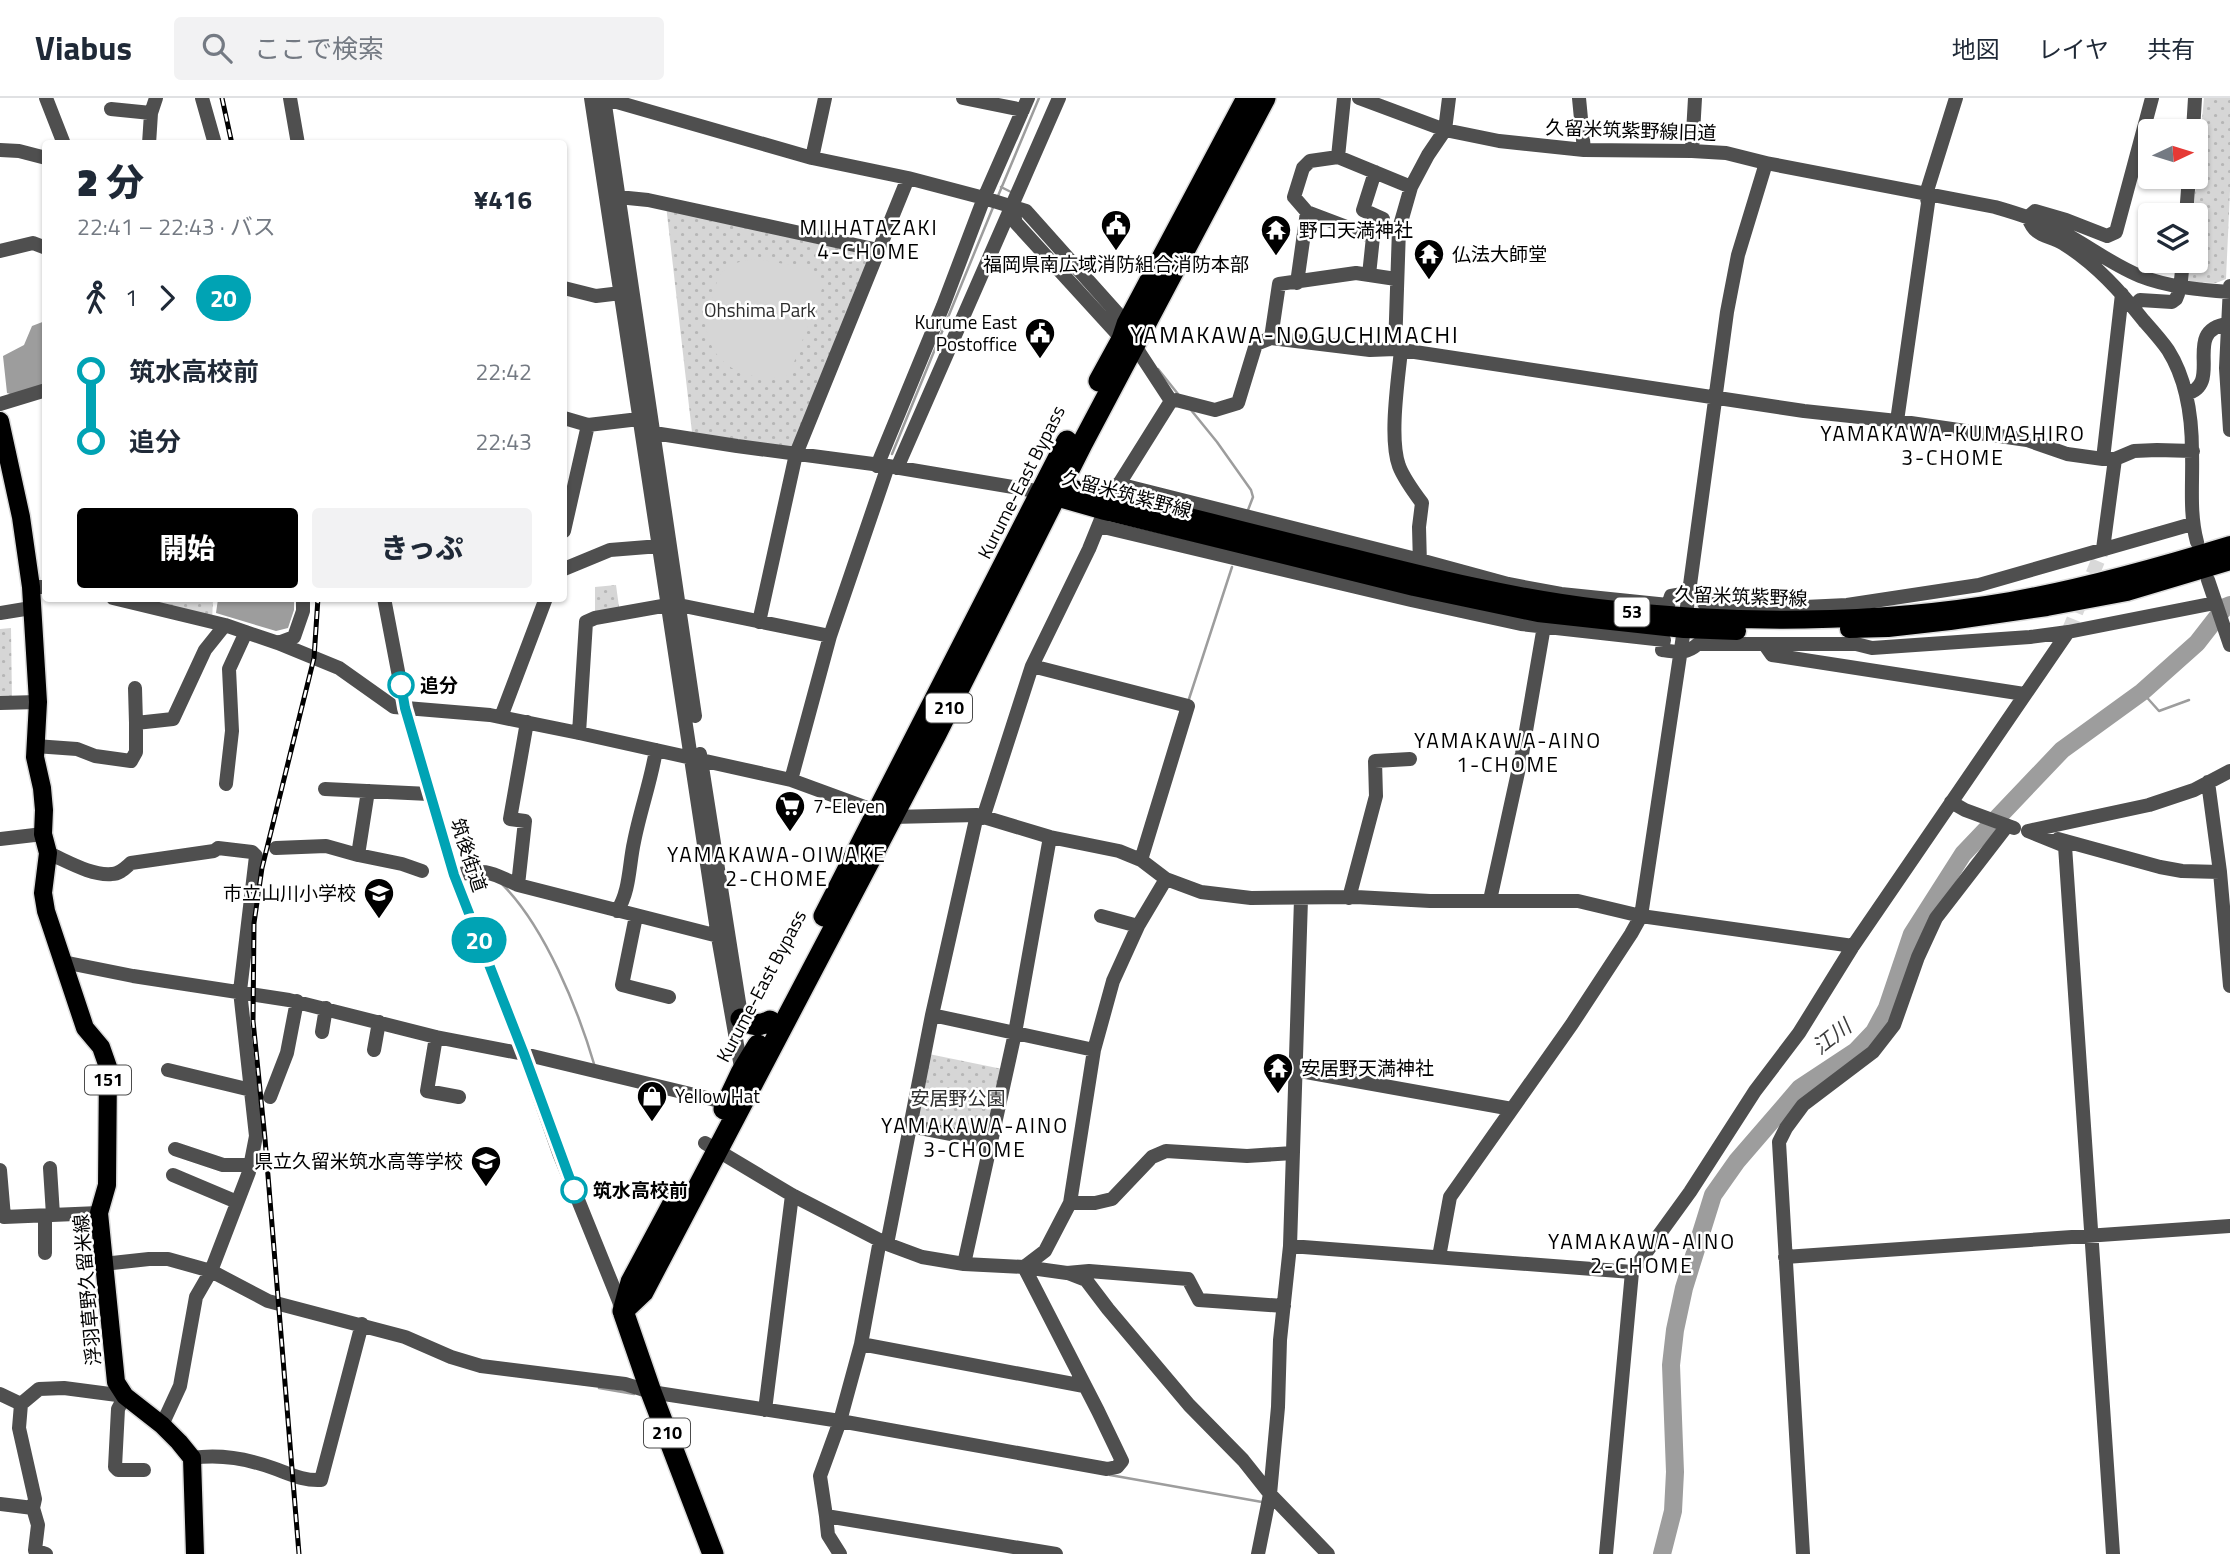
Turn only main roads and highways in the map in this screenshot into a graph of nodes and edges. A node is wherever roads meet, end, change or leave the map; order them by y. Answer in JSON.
{"nodes":[{"id":1,"x":1247,"y":98,"type":"edge"},
{"id":2,"x":1265,"y":98,"type":"edge"},
{"id":3,"x":1128,"y":336,"type":"junction"},
{"id":4,"x":0,"y":421,"type":"edge"},
{"id":5,"x":1053,"y":492,"type":"junction"},
{"id":6,"x":2230,"y":545,"type":"edge"},
{"id":7,"x":2230,"y":561,"type":"edge"},
{"id":8,"x":38,"y":587,"type":"edge"},
{"id":9,"x":1685,"y":623,"type":"junction"},
{"id":10,"x":885,"y":814,"type":"junction"},
{"id":11,"x":741,"y":1019,"type":"road end"},
{"id":12,"x":769,"y":1021,"type":"junction"},
{"id":13,"x":749,"y":1074,"type":"junction"},
{"id":14,"x":711,"y":1146,"type":"junction"},
{"id":15,"x":195,"y":1554,"type":"edge"},
{"id":16,"x":713,"y":1554,"type":"edge"}],
"edges":[{"from":1,"to":3,"type":"highway","name":"Kurume-East Bypass","number":"210"},
{"from":2,"to":3,"type":"highway","name":"Kurume-East Bypass","number":"210"},
{"from":3,"to":5,"type":"highway","name":"Kurume-East Bypass","number":"210"},
{"from":4,"to":8,"type":"main road","name":"浮羽草野久留米線","number":"151"},
{"from":5,"to":9,"type":"main road","name":"久留米筑紫野線","number":"53"},
{"from":5,"to":10,"type":"highway","name":"Kurume-East Bypass","number":"210"},
{"from":6,"to":9,"type":"main road","name":"久留米筑紫野線","number":"53"},
{"from":7,"to":9,"type":"main road","name":"久留米筑紫野線","number":"53"},
{"from":8,"to":15,"type":"main road","name":"浮羽草野久留米線","number":"151"},
{"from":10,"to":12,"type":"highway","name":"Kurume-East Bypass","number":"210"},
{"from":10,"to":13,"type":"highway","name":"Kurume-East Bypass","number":"210"},
{"from":11,"to":12,"type":"highway"},
{"from":12,"to":13,"type":"highway","name":"Kurume-East Bypass","number":"210"},
{"from":13,"to":14,"type":"highway","name":"Kurume-East Bypass","number":"210"},
{"from":13,"to":14,"type":"highway","name":"Kurume-East Bypass","number":"210"},
{"from":14,"to":16,"type":"highway","name":"Kurume-East Bypass","number":"210"}]}
